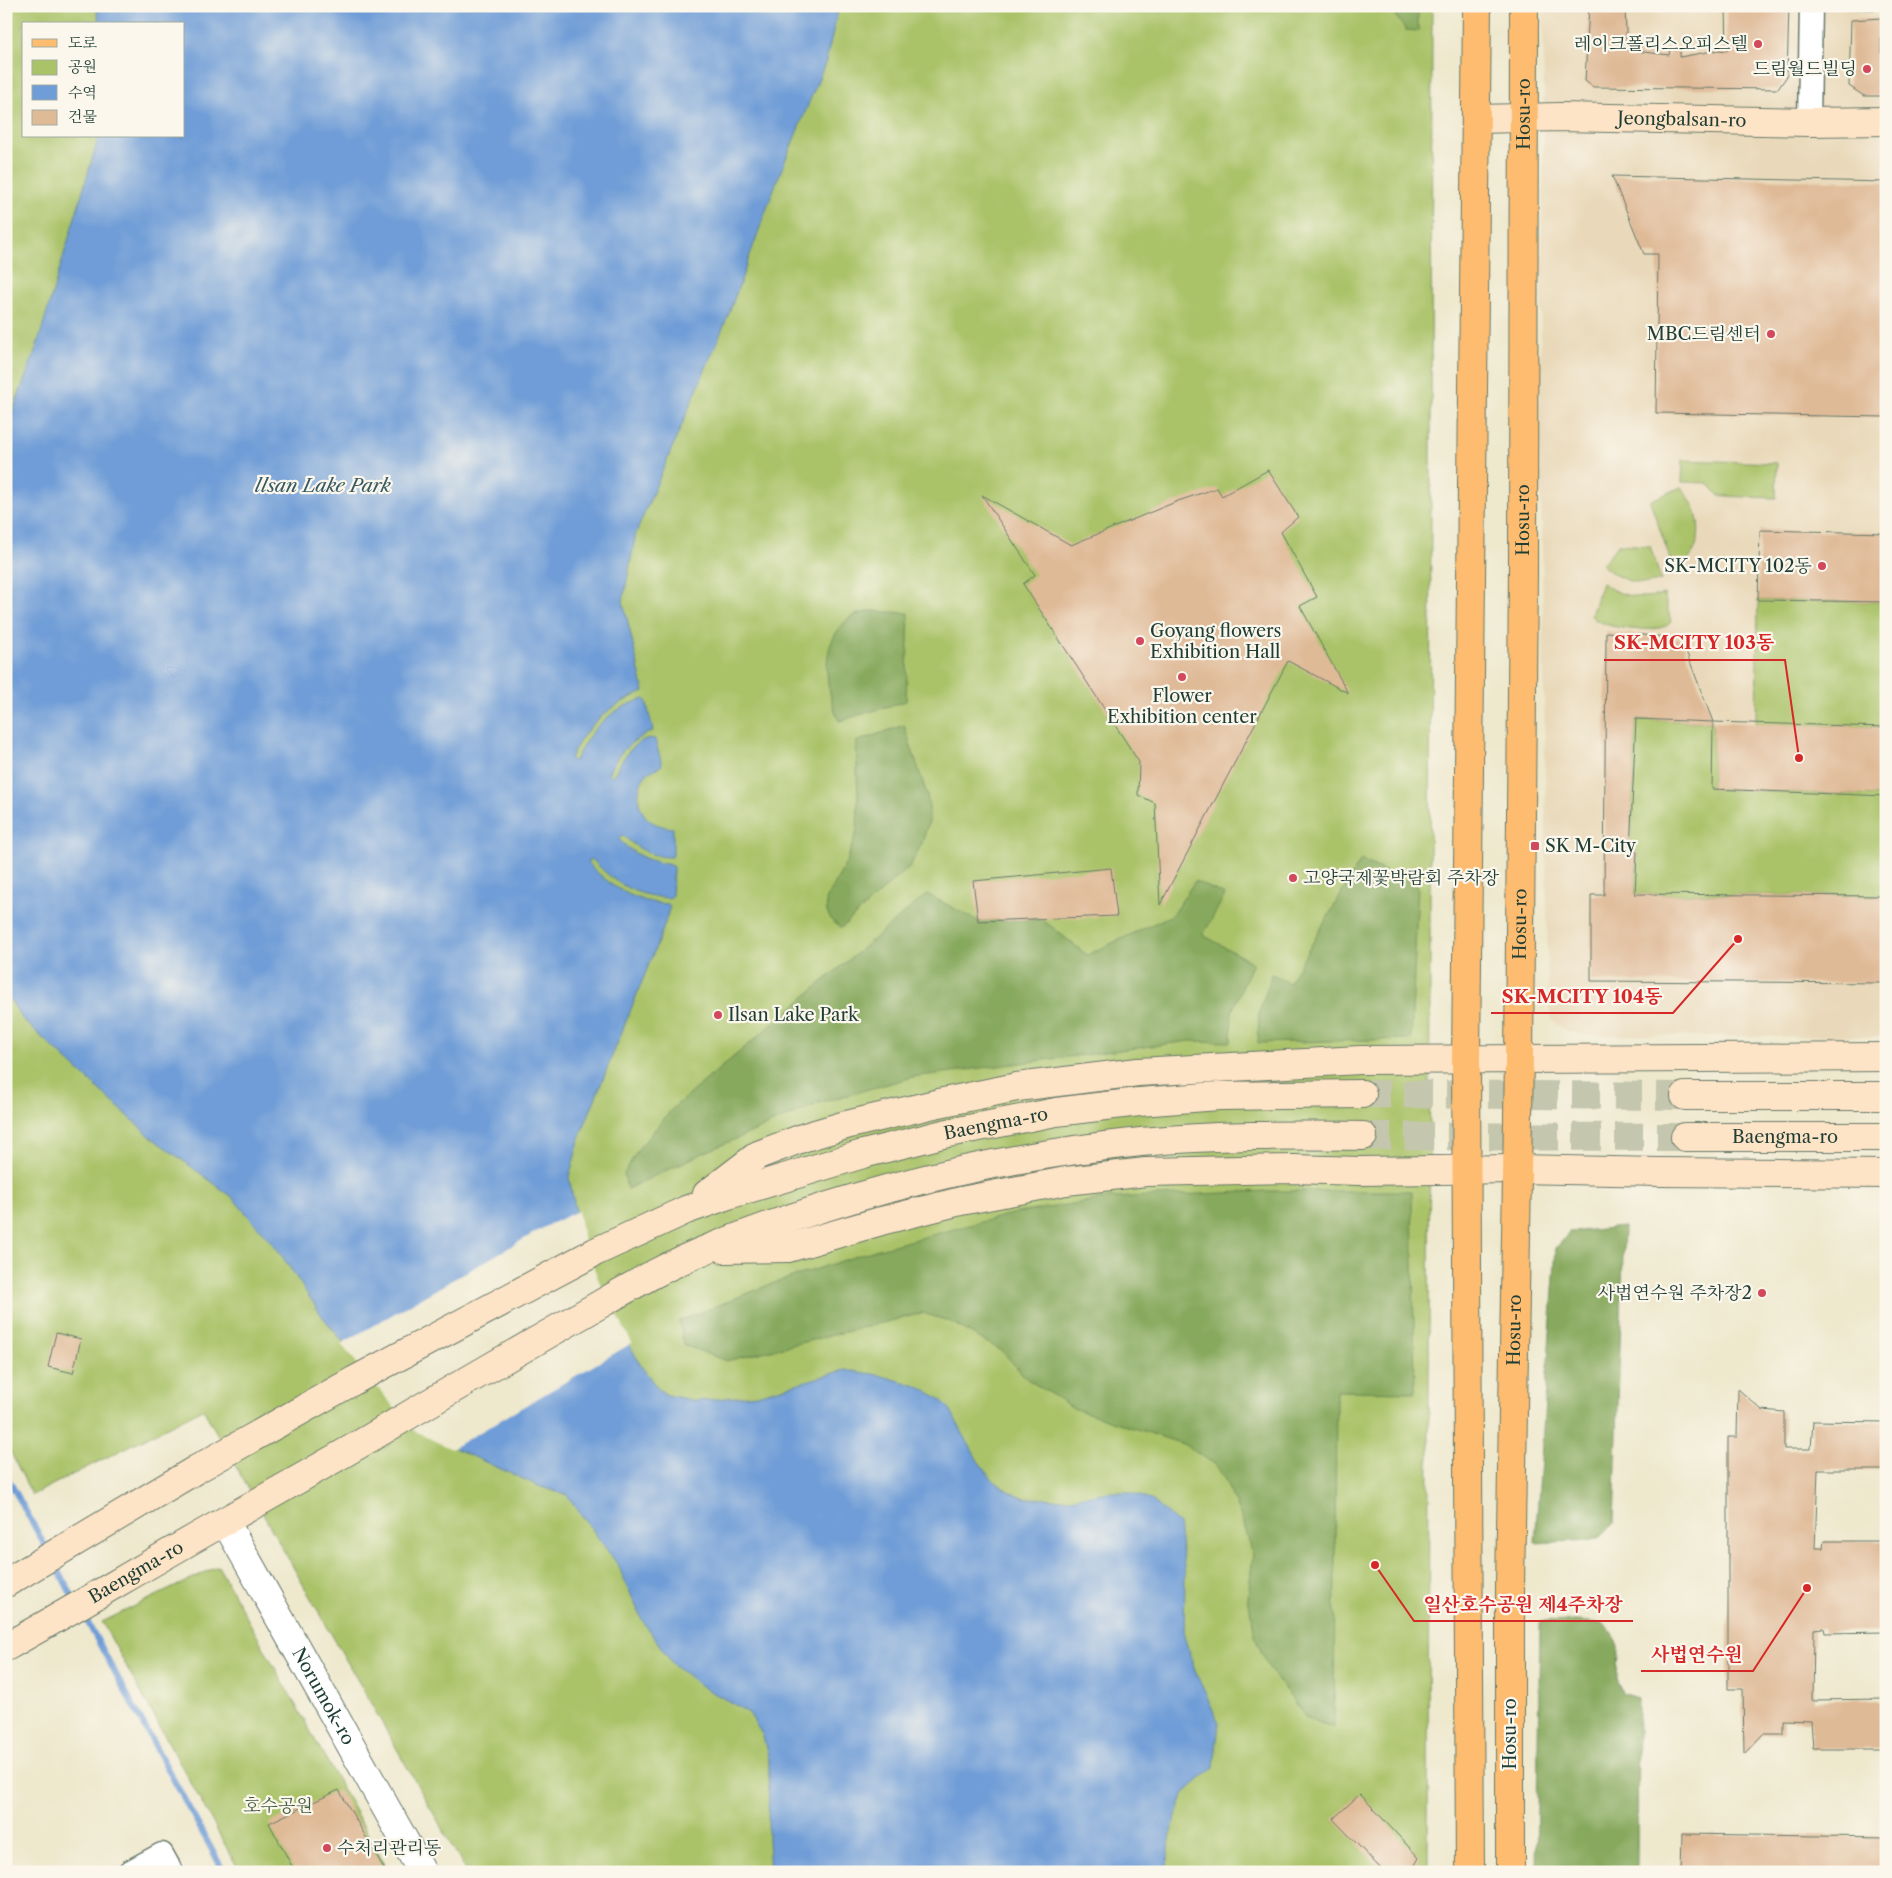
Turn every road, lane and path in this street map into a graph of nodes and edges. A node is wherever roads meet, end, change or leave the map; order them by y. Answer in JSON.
{"nodes":[{"id":1,"x":1477,"y":6,"type":"edge"},
{"id":2,"x":1524,"y":6,"type":"edge"},
{"id":3,"x":1811,"y":6,"type":"edge"},
{"id":4,"x":1525,"y":118,"type":"junction"},
{"id":5,"x":1478,"y":119,"type":"junction"},
{"id":6,"x":1809,"y":122,"type":"junction"},
{"id":7,"x":1886,"y":122,"type":"edge"},
{"id":8,"x":1886,"y":1057,"type":"edge"},
{"id":9,"x":1518,"y":1058,"type":"junction"},
{"id":10,"x":1466,"y":1059,"type":"junction"},
{"id":11,"x":1362,"y":1094,"type":"tunnel mouth"},
{"id":12,"x":1685,"y":1096,"type":"tunnel mouth"},
{"id":13,"x":1886,"y":1096,"type":"edge"},
{"id":14,"x":1363,"y":1136,"type":"tunnel mouth"},
{"id":15,"x":1685,"y":1136,"type":"tunnel mouth"},
{"id":16,"x":1886,"y":1137,"type":"edge"},
{"id":17,"x":1516,"y":1169,"type":"junction"},
{"id":18,"x":1466,"y":1170,"type":"junction"},
{"id":19,"x":1886,"y":1174,"type":"edge"},
{"id":20,"x":686,"y":1210,"type":"junction"},
{"id":21,"x":706,"y":1249,"type":"junction"},
{"id":22,"x":225,"y":1521,"type":"junction"},
{"id":23,"x":6,"y":1583,"type":"edge"},
{"id":24,"x":6,"y":1647,"type":"edge"},
{"id":25,"x":167,"y":1863,"type":"edge"},
{"id":26,"x":129,"y":1872,"type":"edge"},
{"id":27,"x":422,"y":1872,"type":"edge"},
{"id":28,"x":1470,"y":1872,"type":"edge"},
{"id":29,"x":1510,"y":1872,"type":"edge"}],
"edges":[{"from":1,"to":5,"type":"main road"},
{"from":2,"to":4,"type":"main road","name":"Hosu-ro"},
{"from":3,"to":6,"type":"street"},
{"from":4,"to":5,"type":"main road","name":"Jeongbalsan-ro"},
{"from":4,"to":6,"type":"main road","name":"Jeongbalsan-ro"},
{"from":4,"to":9,"type":"main road","name":"Hosu-ro"},
{"from":5,"to":10,"type":"main road"},
{"from":6,"to":7,"type":"main road","name":"Jeongbalsan-ro"},
{"from":8,"to":9,"type":"main road"},
{"from":9,"to":10,"type":"main road"},
{"from":9,"to":17,"type":"main road","name":"Hosu-ro"},
{"from":10,"to":18,"type":"main road"},
{"from":10,"to":20,"type":"main road"},
{"from":11,"to":20,"type":"main road","name":"Baengma-ro"},
{"from":12,"to":13,"type":"main road"},
{"from":14,"to":21,"type":"main road"},
{"from":15,"to":16,"type":"main road","name":"Baengma-ro"},
{"from":17,"to":18,"type":"main road"},
{"from":17,"to":19,"type":"main road"},
{"from":17,"to":29,"type":"main road","name":"Hosu-ro"},
{"from":18,"to":21,"type":"main road"},
{"from":18,"to":28,"type":"main road"},
{"from":20,"to":23,"type":"main road","name":"Baengma-ro"},
{"from":21,"to":22,"type":"main road","name":"Baengma-ro"},
{"from":22,"to":24,"type":"main road","name":"Baengma-ro"},
{"from":22,"to":27,"type":"street","name":"Norumok-ro"},
{"from":25,"to":26,"type":"street"}]}
